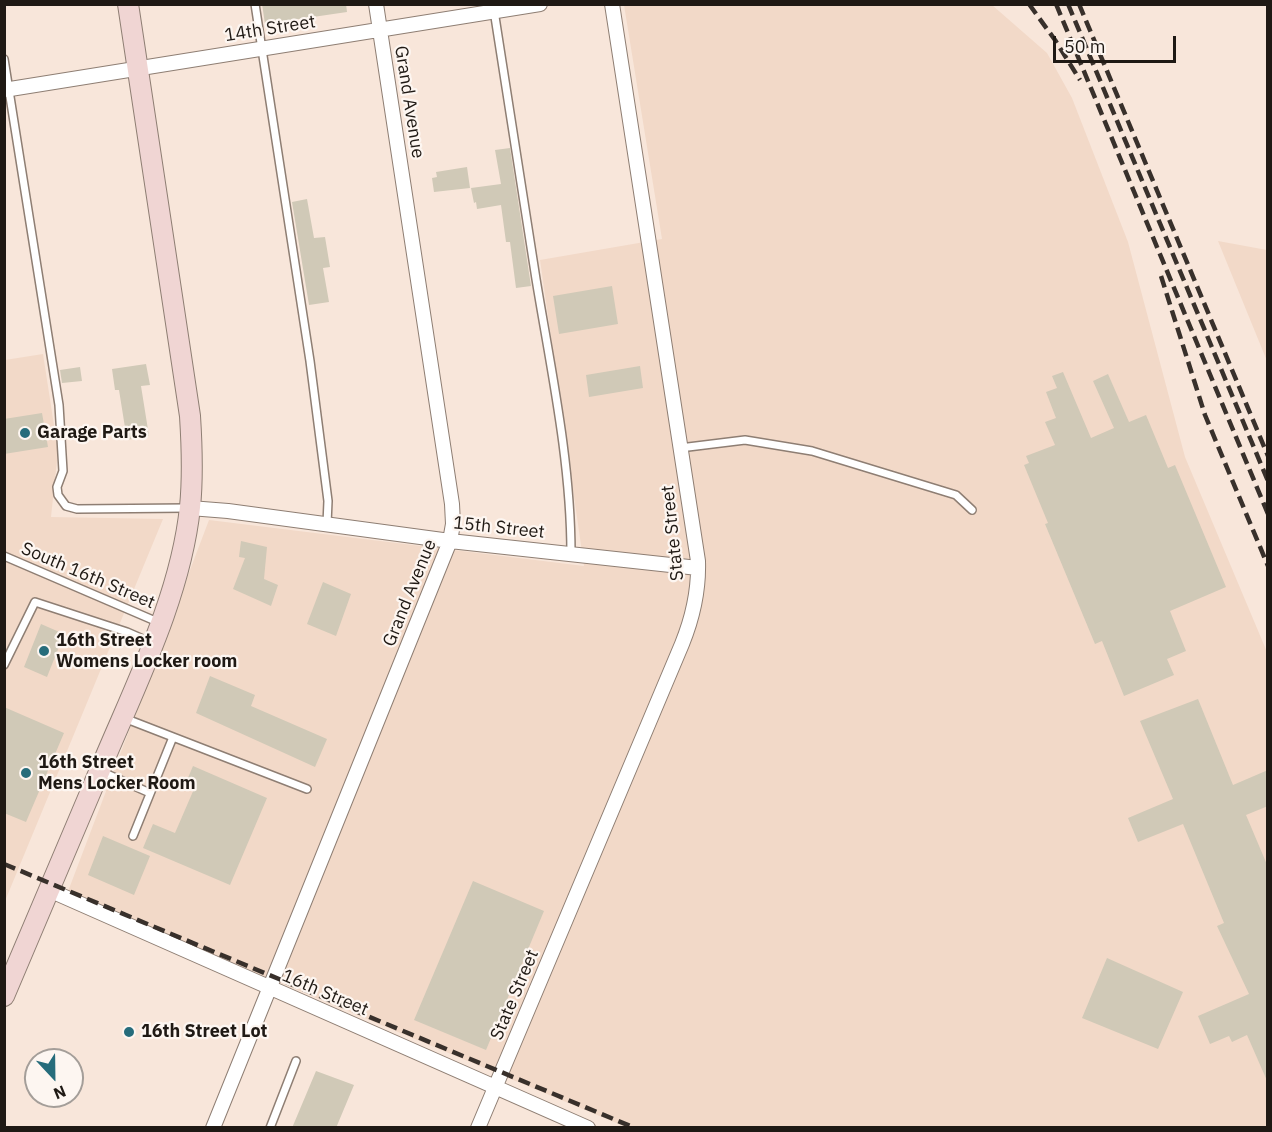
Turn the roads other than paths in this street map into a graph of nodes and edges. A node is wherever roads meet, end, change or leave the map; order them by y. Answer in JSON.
{"nodes":[{"id":1,"x":128,"y":4,"type":"edge"},
{"id":2,"x":255,"y":4,"type":"edge"},
{"id":3,"x":376,"y":4,"type":"edge"},
{"id":4,"x":540,"y":4,"type":"edge"},
{"id":5,"x":612,"y":4,"type":"edge"},
{"id":6,"x":494,"y":8,"type":"edge"},
{"id":7,"x":380,"y":30,"type":"junction"},
{"id":8,"x":261,"y":49,"type":"junction"},
{"id":9,"x":4,"y":59,"type":"edge"},
{"id":10,"x":138,"y":68,"type":"junction"},
{"id":11,"x":7,"y":89,"type":"edge"},
{"id":12,"x":680,"y":448,"type":"junction"},
{"id":13,"x":189,"y":508,"type":"junction"},
{"id":14,"x":972,"y":510,"type":"dead end"},
{"id":15,"x":327,"y":524,"type":"junction"},
{"id":16,"x":450,"y":541,"type":"junction"},
{"id":17,"x":571,"y":554,"type":"junction"},
{"id":18,"x":4,"y":556,"type":"edge"},
{"id":19,"x":698,"y":568,"type":"junction"},
{"id":20,"x":159,"y":623,"type":"junction"},
{"id":21,"x":152,"y":643,"type":"junction"},
{"id":22,"x":4,"y":665,"type":"edge"},
{"id":23,"x":122,"y":717,"type":"junction"},
{"id":24,"x":173,"y":737,"type":"junction"},
{"id":25,"x":100,"y":770,"type":"junction"},
{"id":26,"x":307,"y":789,"type":"dead end"},
{"id":27,"x":150,"y":793,"type":"junction"},
{"id":28,"x":133,"y":836,"type":"dead end"},
{"id":29,"x":49,"y":890,"type":"junction"},
{"id":30,"x":270,"y":989,"type":"junction"},
{"id":31,"x":4,"y":996,"type":"edge"},
{"id":32,"x":296,"y":1061,"type":"dead end"},
{"id":33,"x":495,"y":1087,"type":"junction"},
{"id":34,"x":213,"y":1128,"type":"edge"},
{"id":35,"x":270,"y":1128,"type":"edge"},
{"id":36,"x":478,"y":1128,"type":"edge"},
{"id":37,"x":588,"y":1128,"type":"edge"}],
"edges":[{"from":1,"to":10,"type":"main road"},
{"from":2,"to":8,"type":"lane"},
{"from":3,"to":7,"type":"street","name":"Grand Avenue"},
{"from":4,"to":6,"type":"street","name":"14th Street"},
{"from":5,"to":12,"type":"street","name":"State Street"},
{"from":6,"to":7,"type":"street","name":"14th Street"},
{"from":6,"to":17,"type":"lane"},
{"from":7,"to":8,"type":"street","name":"14th Street"},
{"from":7,"to":16,"type":"street","name":"Grand Avenue"},
{"from":8,"to":10,"type":"street","name":"14th Street"},
{"from":8,"to":15,"type":"lane"},
{"from":9,"to":11,"type":"lane"},
{"from":10,"to":11,"type":"street","name":"14th Street"},
{"from":10,"to":13,"type":"main road"},
{"from":11,"to":13,"type":"lane"},
{"from":12,"to":14,"type":"lane"},
{"from":12,"to":19,"type":"street","name":"State Street"},
{"from":13,"to":15,"type":"street","name":"15th Street"},
{"from":13,"to":20,"type":"main road"},
{"from":15,"to":16,"type":"street","name":"15th Street"},
{"from":16,"to":17,"type":"street","name":"15th Street"},
{"from":16,"to":30,"type":"street","name":"Grand Avenue"},
{"from":17,"to":19,"type":"street","name":"15th Street"},
{"from":18,"to":20,"type":"lane","name":"South 16th Street"},
{"from":19,"to":33,"type":"street","name":"State Street"},
{"from":20,"to":21,"type":"main road"},
{"from":21,"to":22,"type":"lane"},
{"from":21,"to":23,"type":"main road"},
{"from":23,"to":24,"type":"lane"},
{"from":23,"to":25,"type":"main road"},
{"from":24,"to":26,"type":"lane"},
{"from":24,"to":27,"type":"lane"},
{"from":25,"to":27,"type":"lane"},
{"from":25,"to":29,"type":"main road"},
{"from":27,"to":28,"type":"lane"},
{"from":29,"to":30,"type":"street","name":"16th Street"},
{"from":29,"to":31,"type":"main road"},
{"from":30,"to":33,"type":"street","name":"16th Street"},
{"from":30,"to":34,"type":"street","name":"Grand Avenue"},
{"from":32,"to":35,"type":"lane"},
{"from":33,"to":36,"type":"street","name":"State Street"},
{"from":33,"to":37,"type":"street","name":"16th Street"}]}
